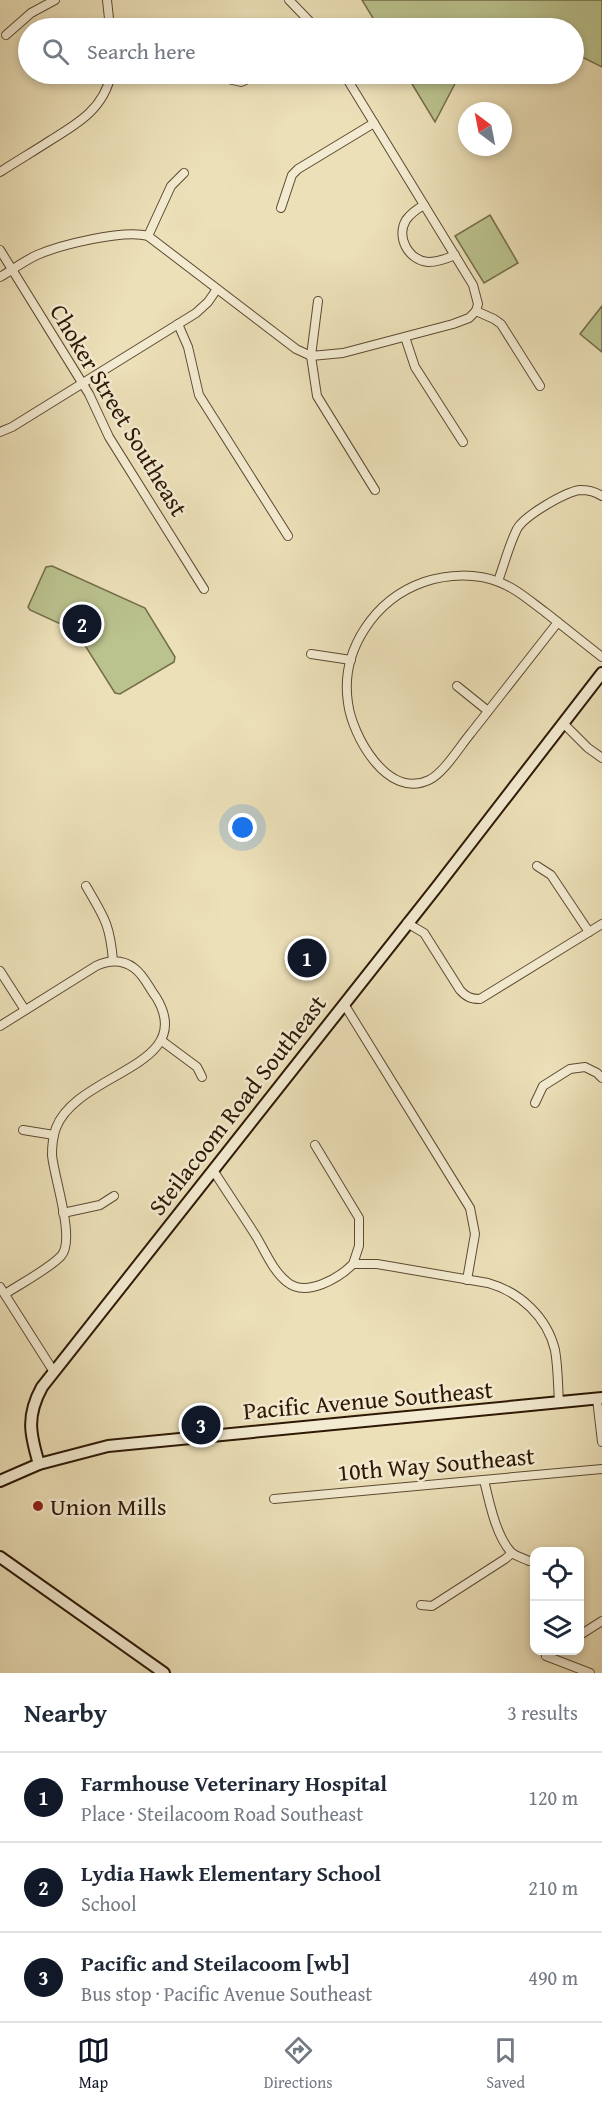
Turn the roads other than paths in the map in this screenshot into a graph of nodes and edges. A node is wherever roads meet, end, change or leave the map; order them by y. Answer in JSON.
{"nodes":[{"id":1,"x":55,"y":0,"type":"edge"},
{"id":2,"x":107,"y":0,"type":"edge"},
{"id":3,"x":289,"y":0,"type":"edge"},
{"id":4,"x":25,"y":18,"type":"edge"},
{"id":5,"x":109,"y":18,"type":"edge"},
{"id":6,"x":306,"y":18,"type":"edge"},
{"id":7,"x":18,"y":24,"type":"edge"},
{"id":8,"x":6,"y":35,"type":"dead end"},
{"id":9,"x":108,"y":84,"type":"edge"},
{"id":10,"x":350,"y":84,"type":"edge"},
{"id":11,"x":374,"y":123,"type":"junction"},
{"id":12,"x":0,"y":172,"type":"edge"},
{"id":13,"x":184,"y":173,"type":"dead end"},
{"id":14,"x":424,"y":205,"type":"junction"},
{"id":15,"x":281,"y":208,"type":"dead end"},
{"id":16,"x":148,"y":236,"type":"junction"},
{"id":17,"x":0,"y":250,"type":"edge"},
{"id":18,"x":455,"y":255,"type":"junction"},
{"id":19,"x":12,"y":270,"type":"junction"},
{"id":20,"x":0,"y":277,"type":"edge"},
{"id":21,"x":217,"y":289,"type":"junction"},
{"id":22,"x":318,"y":301,"type":"dead end"},
{"id":23,"x":476,"y":311,"type":"junction"},
{"id":24,"x":178,"y":324,"type":"junction"},
{"id":25,"x":405,"y":337,"type":"junction"},
{"id":26,"x":311,"y":356,"type":"junction"},
{"id":27,"x":83,"y":383,"type":"junction"},
{"id":28,"x":540,"y":386,"type":"dead end"},
{"id":29,"x":0,"y":432,"type":"edge"},
{"id":30,"x":463,"y":442,"type":"dead end"},
{"id":31,"x":375,"y":490,"type":"dead end"},
{"id":32,"x":602,"y":496,"type":"edge"},
{"id":33,"x":288,"y":536,"type":"dead end"},
{"id":34,"x":498,"y":582,"type":"junction"},
{"id":35,"x":204,"y":589,"type":"dead end"},
{"id":36,"x":558,"y":622,"type":"junction"},
{"id":37,"x":311,"y":654,"type":"dead end"},
{"id":38,"x":602,"y":657,"type":"edge"},
{"id":39,"x":351,"y":660,"type":"junction"},
{"id":40,"x":602,"y":672,"type":"edge"},
{"id":41,"x":457,"y":686,"type":"dead end"},
{"id":42,"x":488,"y":711,"type":"junction"},
{"id":43,"x":563,"y":723,"type":"junction"},
{"id":44,"x":602,"y":758,"type":"edge"},
{"id":45,"x":537,"y":866,"type":"dead end"},
{"id":46,"x":86,"y":886,"type":"dead end"},
{"id":47,"x":408,"y":922,"type":"junction"},
{"id":48,"x":602,"y":924,"type":"edge"},
{"id":49,"x":589,"y":932,"type":"junction"},
{"id":50,"x":113,"y":961,"type":"junction"},
{"id":51,"x":0,"y":971,"type":"edge"},
{"id":52,"x":344,"y":1004,"type":"junction"},
{"id":53,"x":25,"y":1010,"type":"junction"},
{"id":54,"x":0,"y":1026,"type":"edge"},
{"id":55,"x":162,"y":1041,"type":"junction"},
{"id":56,"x":202,"y":1077,"type":"dead end"},
{"id":57,"x":602,"y":1078,"type":"edge"},
{"id":58,"x":535,"y":1103,"type":"dead end"},
{"id":59,"x":23,"y":1130,"type":"dead end"},
{"id":60,"x":54,"y":1135,"type":"junction"},
{"id":61,"x":315,"y":1145,"type":"dead end"},
{"id":62,"x":213,"y":1170,"type":"junction"},
{"id":63,"x":114,"y":1196,"type":"dead end"},
{"id":64,"x":63,"y":1213,"type":"junction"},
{"id":65,"x":353,"y":1264,"type":"junction"},
{"id":66,"x":467,"y":1280,"type":"junction"},
{"id":67,"x":2,"y":1291,"type":"edge"},
{"id":68,"x":54,"y":1372,"type":"junction"},
{"id":69,"x":599,"y":1399,"type":"edge"},
{"id":70,"x":559,"y":1402,"type":"junction"},
{"id":71,"x":602,"y":1442,"type":"edge"},
{"id":72,"x":39,"y":1464,"type":"junction"},
{"id":73,"x":602,"y":1469,"type":"edge"},
{"id":74,"x":484,"y":1480,"type":"junction"},
{"id":75,"x":0,"y":1481,"type":"edge"},
{"id":76,"x":274,"y":1499,"type":"dead end"},
{"id":77,"x":512,"y":1553,"type":"junction"},
{"id":78,"x":0,"y":1557,"type":"edge"},
{"id":79,"x":529,"y":1561,"type":"dead end"},
{"id":80,"x":421,"y":1605,"type":"dead end"},
{"id":81,"x":602,"y":1621,"type":"edge"},
{"id":82,"x":584,"y":1632,"type":"edge"},
{"id":83,"x":548,"y":1655,"type":"edge"},
{"id":84,"x":164,"y":1673,"type":"edge"},
{"id":85,"x":590,"y":1673,"type":"edge"}],
"edges":[{"from":1,"to":4,"type":"street"},
{"from":2,"to":5,"type":"street"},
{"from":3,"to":6,"type":"street"},
{"from":7,"to":8,"type":"street"},
{"from":9,"to":12,"type":"street"},
{"from":10,"to":11,"type":"street"},
{"from":11,"to":14,"type":"street"},
{"from":11,"to":15,"type":"street"},
{"from":13,"to":16,"type":"street"},
{"from":14,"to":18,"type":"street"},
{"from":14,"to":18,"type":"street"},
{"from":16,"to":19,"type":"street"},
{"from":16,"to":21,"type":"street"},
{"from":17,"to":19,"type":"street","name":"Choker Street Southeast"},
{"from":18,"to":23,"type":"street"},
{"from":19,"to":20,"type":"street"},
{"from":19,"to":27,"type":"street","name":"Choker Street Southeast"},
{"from":21,"to":24,"type":"street"},
{"from":21,"to":26,"type":"street"},
{"from":22,"to":26,"type":"street"},
{"from":23,"to":25,"type":"street"},
{"from":23,"to":28,"type":"street"},
{"from":24,"to":27,"type":"street"},
{"from":24,"to":33,"type":"street"},
{"from":25,"to":26,"type":"street"},
{"from":25,"to":30,"type":"street"},
{"from":26,"to":31,"type":"street"},
{"from":27,"to":29,"type":"street"},
{"from":27,"to":35,"type":"street","name":"Choker Street Southeast"},
{"from":32,"to":34,"type":"street"},
{"from":34,"to":36,"type":"street"},
{"from":34,"to":39,"type":"street"},
{"from":36,"to":38,"type":"street"},
{"from":36,"to":42,"type":"street"},
{"from":37,"to":39,"type":"street"},
{"from":39,"to":42,"type":"street"},
{"from":40,"to":43,"type":"street","name":"Steilacoom Road Southeast"},
{"from":41,"to":42,"type":"street"},
{"from":43,"to":44,"type":"street"},
{"from":43,"to":47,"type":"street","name":"Steilacoom Road Southeast"},
{"from":45,"to":49,"type":"street"},
{"from":46,"to":50,"type":"street"},
{"from":47,"to":49,"type":"street"},
{"from":47,"to":52,"type":"street","name":"Steilacoom Road Southeast"},
{"from":48,"to":49,"type":"street"},
{"from":50,"to":53,"type":"street"},
{"from":50,"to":55,"type":"street"},
{"from":51,"to":53,"type":"street"},
{"from":52,"to":62,"type":"street","name":"Steilacoom Road Southeast"},
{"from":52,"to":66,"type":"street"},
{"from":53,"to":54,"type":"street"},
{"from":55,"to":56,"type":"street"},
{"from":55,"to":60,"type":"street"},
{"from":57,"to":58,"type":"street"},
{"from":59,"to":60,"type":"street"},
{"from":60,"to":64,"type":"street"},
{"from":61,"to":65,"type":"street"},
{"from":62,"to":65,"type":"street"},
{"from":62,"to":68,"type":"street","name":"Steilacoom Road Southeast"},
{"from":63,"to":64,"type":"street"},
{"from":64,"to":67,"type":"street"},
{"from":65,"to":66,"type":"street"},
{"from":66,"to":70,"type":"street"},
{"from":67,"to":68,"type":"street"},
{"from":68,"to":72,"type":"street","name":"Steilacoom Road Southeast"},
{"from":69,"to":70,"type":"street","name":"Pacific Avenue Southeast"},
{"from":69,"to":71,"type":"street"},
{"from":70,"to":72,"type":"street","name":"Pacific Avenue Southeast"},
{"from":72,"to":75,"type":"street","name":"Pacific Avenue Southeast"},
{"from":73,"to":74,"type":"street","name":"10th Way Southeast"},
{"from":74,"to":76,"type":"street","name":"10th Way Southeast"},
{"from":74,"to":77,"type":"street"},
{"from":77,"to":79,"type":"street"},
{"from":77,"to":80,"type":"street"},
{"from":78,"to":84,"type":"street"},
{"from":81,"to":82,"type":"street"},
{"from":83,"to":85,"type":"street"}]}
